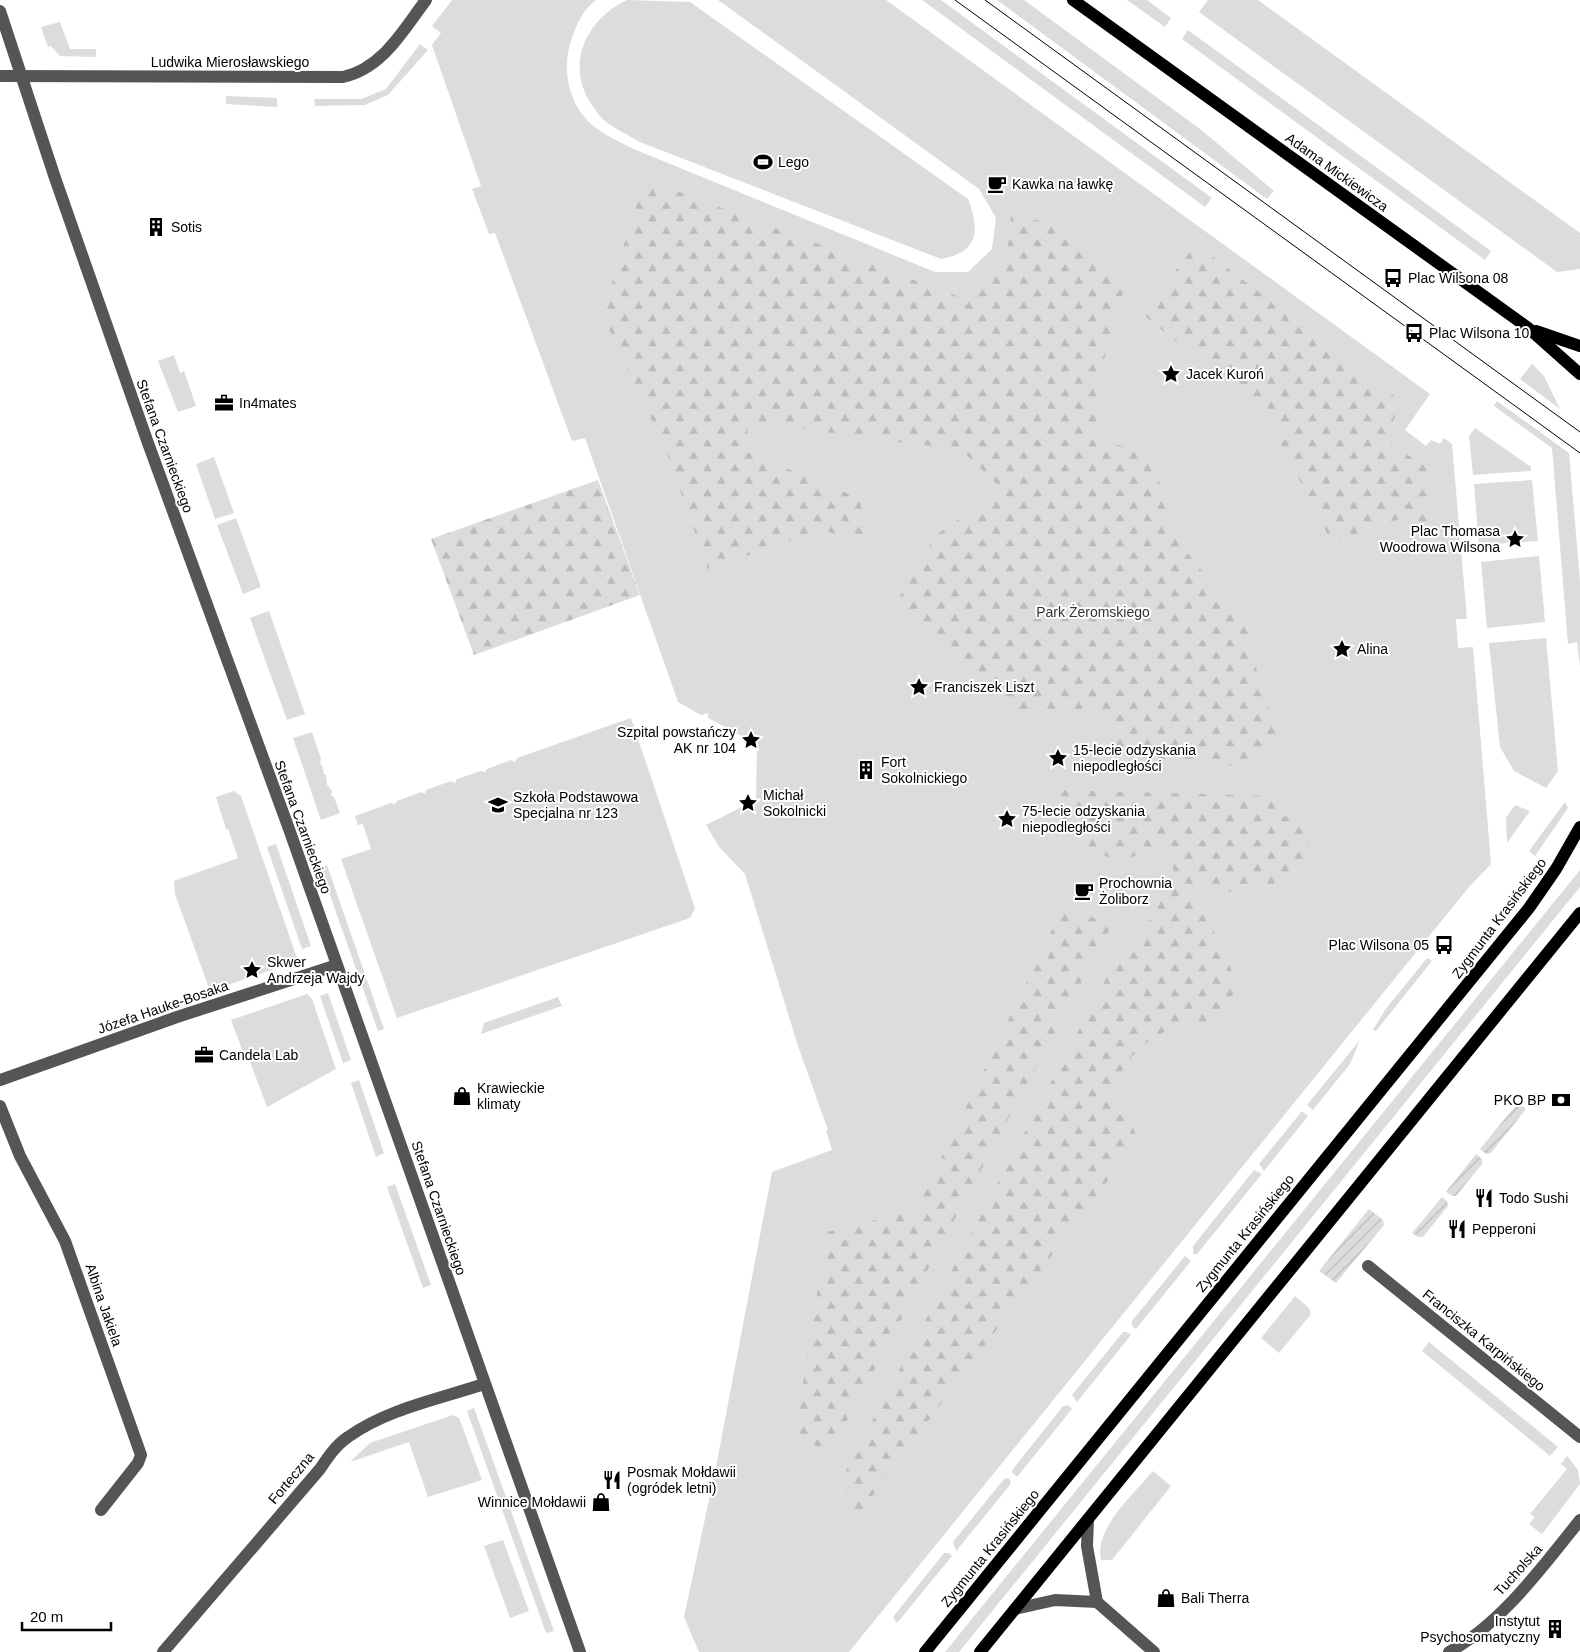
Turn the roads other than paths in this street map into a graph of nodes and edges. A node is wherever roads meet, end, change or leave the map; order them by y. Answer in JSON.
{"nodes":[{"id":1,"x":426,"y":0,"type":"edge"},
{"id":2,"x":1073,"y":0,"type":"edge"},
{"id":3,"x":0,"y":11,"type":"edge"},
{"id":4,"x":0,"y":76,"type":"edge"},
{"id":5,"x":21,"y":76,"type":"junction"},
{"id":6,"x":1527,"y":327,"type":"junction"},
{"id":7,"x":1580,"y":346,"type":"edge"},
{"id":8,"x":1580,"y":374,"type":"edge"},
{"id":9,"x":1580,"y":827,"type":"edge"},
{"id":10,"x":1580,"y":850,"type":"edge"},
{"id":11,"x":1564,"y":856,"type":"junction"},
{"id":12,"x":1580,"y":913,"type":"edge"},
{"id":13,"x":337,"y":965,"type":"junction"},
{"id":14,"x":0,"y":1080,"type":"edge"},
{"id":15,"x":0,"y":1106,"type":"edge"},
{"id":16,"x":1368,"y":1266,"type":"dead end"},
{"id":17,"x":484,"y":1384,"type":"junction"},
{"id":18,"x":1580,"y":1437,"type":"edge"},
{"id":19,"x":101,"y":1510,"type":"dead end"},
{"id":20,"x":1088,"y":1520,"type":"junction"},
{"id":21,"x":1580,"y":1520,"type":"edge"},
{"id":22,"x":1097,"y":1602,"type":"junction"},
{"id":23,"x":1015,"y":1609,"type":"junction"},
{"id":24,"x":163,"y":1652,"type":"edge"},
{"id":25,"x":580,"y":1652,"type":"edge"},
{"id":26,"x":925,"y":1652,"type":"edge"},
{"id":27,"x":980,"y":1652,"type":"edge"},
{"id":28,"x":1154,"y":1652,"type":"edge"},
{"id":29,"x":1449,"y":1652,"type":"edge"}],
"edges":[{"from":1,"to":5,"type":"street","name":"Ludwika Mierosławskiego"},
{"from":2,"to":6,"type":"main road","name":"Adama Mickiewicza"},
{"from":3,"to":5,"type":"street","name":"Stefana Czarnieckiego"},
{"from":4,"to":5,"type":"street","name":"Ludwika Mierosławskiego"},
{"from":5,"to":13,"type":"street","name":"Stefana Czarnieckiego"},
{"from":6,"to":7,"type":"main road"},
{"from":6,"to":8,"type":"main road","name":"Adama Mickiewicza"},
{"from":9,"to":11,"type":"main road","name":"Zygmunta Krasińskiego"},
{"from":10,"to":11,"type":"main road"},
{"from":11,"to":26,"type":"main road","name":"Zygmunta Krasińskiego"},
{"from":12,"to":20,"type":"main road"},
{"from":13,"to":14,"type":"street","name":"Józefa Hauke-Bosaka"},
{"from":13,"to":17,"type":"street","name":"Stefana Czarnieckiego"},
{"from":15,"to":19,"type":"street","name":"Albina Jakiela"},
{"from":16,"to":18,"type":"street","name":"Franciszka Karpińskiego"},
{"from":17,"to":24,"type":"street","name":"Forteczna"},
{"from":17,"to":25,"type":"street","name":"Stefana Czarnieckiego"},
{"from":20,"to":22,"type":"street"},
{"from":20,"to":23,"type":"main road"},
{"from":21,"to":29,"type":"street","name":"Tucholska"},
{"from":22,"to":23,"type":"street"},
{"from":22,"to":28,"type":"street"},
{"from":23,"to":27,"type":"main road"}]}
